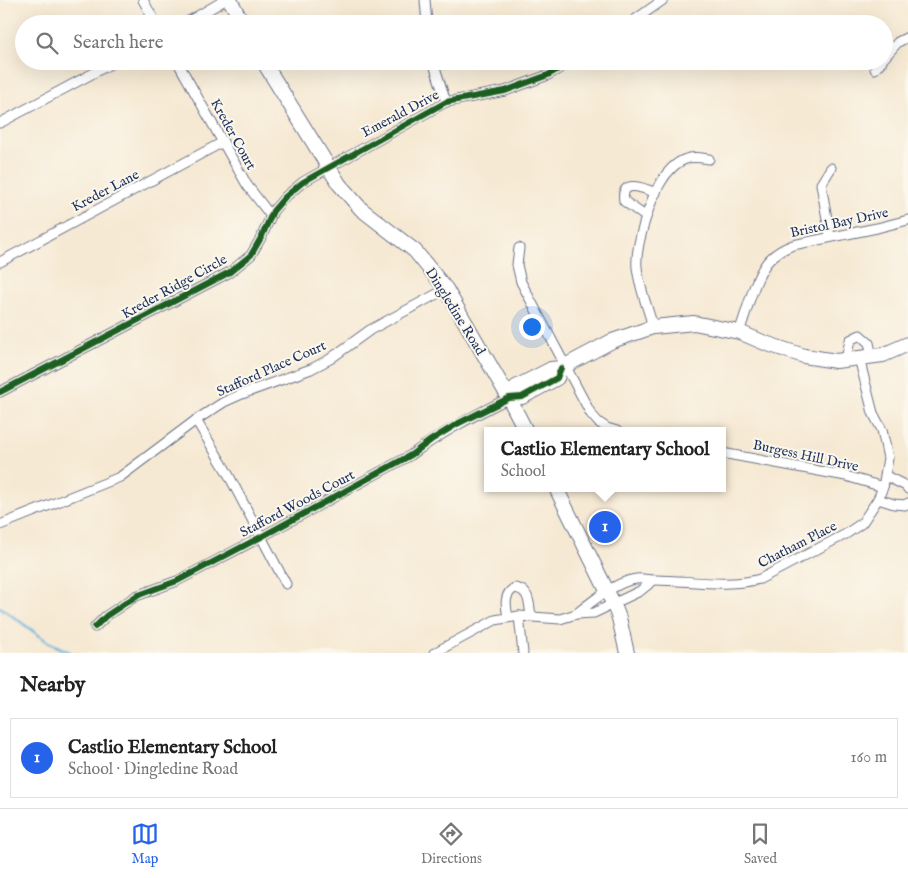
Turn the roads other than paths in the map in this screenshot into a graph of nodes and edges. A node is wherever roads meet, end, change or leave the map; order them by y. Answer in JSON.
{"nodes":[{"id":1,"x":143,"y":0,"type":"edge"},
{"id":2,"x":226,"y":0,"type":"edge"},
{"id":3,"x":230,"y":0,"type":"edge"},
{"id":4,"x":425,"y":0,"type":"edge"},
{"id":5,"x":663,"y":0,"type":"edge"},
{"id":6,"x":151,"y":15,"type":"edge"},
{"id":7,"x":200,"y":15,"type":"edge"},
{"id":8,"x":238,"y":15,"type":"edge"},
{"id":9,"x":426,"y":15,"type":"edge"},
{"id":10,"x":642,"y":15,"type":"edge"},
{"id":11,"x":908,"y":37,"type":"edge"},
{"id":12,"x":893,"y":48,"type":"edge"},
{"id":13,"x":99,"y":70,"type":"edge"},
{"id":14,"x":182,"y":70,"type":"edge"},
{"id":15,"x":269,"y":70,"type":"edge"},
{"id":16,"x":436,"y":70,"type":"edge"},
{"id":17,"x":557,"y":70,"type":"edge"},
{"id":18,"x":446,"y":102,"type":"junction"},
{"id":19,"x":0,"y":122,"type":"edge"},
{"id":20,"x":223,"y":142,"type":"junction"},
{"id":21,"x":709,"y":159,"type":"dead end"},
{"id":22,"x":328,"y":166,"type":"junction"},
{"id":23,"x":832,"y":168,"type":"dead end"},
{"id":24,"x":656,"y":193,"type":"junction"},
{"id":25,"x":271,"y":216,"type":"junction"},
{"id":26,"x":646,"y":217,"type":"junction"},
{"id":27,"x":908,"y":220,"type":"edge"},
{"id":28,"x":830,"y":236,"type":"junction"},
{"id":29,"x":519,"y":248,"type":"dead end"},
{"id":30,"x":0,"y":262,"type":"edge"},
{"id":31,"x":446,"y":289,"type":"junction"},
{"id":32,"x":653,"y":327,"type":"junction"},
{"id":33,"x":740,"y":332,"type":"junction"},
{"id":34,"x":908,"y":344,"type":"edge"},
{"id":35,"x":859,"y":358,"type":"junction"},
{"id":36,"x":563,"y":367,"type":"junction"},
{"id":37,"x":0,"y":392,"type":"edge"},
{"id":38,"x":510,"y":398,"type":"junction"},
{"id":39,"x":196,"y":420,"type":"junction"},
{"id":40,"x":524,"y":427,"type":"edge"},
{"id":41,"x":606,"y":427,"type":"edge"},
{"id":42,"x":726,"y":454,"type":"edge"},
{"id":43,"x":886,"y":476,"type":"junction"},
{"id":44,"x":883,"y":487,"type":"junction"},
{"id":45,"x":908,"y":489,"type":"edge"},
{"id":46,"x":558,"y":492,"type":"edge"},
{"id":47,"x":878,"y":499,"type":"junction"},
{"id":48,"x":908,"y":503,"type":"edge"},
{"id":49,"x":0,"y":526,"type":"edge"},
{"id":50,"x":261,"y":537,"type":"junction"},
{"id":51,"x":654,"y":580,"type":"junction"},
{"id":52,"x":286,"y":584,"type":"dead end"},
{"id":53,"x":607,"y":592,"type":"junction"},
{"id":54,"x":614,"y":605,"type":"junction"},
{"id":55,"x":576,"y":614,"type":"junction"},
{"id":56,"x":519,"y":616,"type":"junction"},
{"id":57,"x":531,"y":616,"type":"junction"},
{"id":58,"x":508,"y":617,"type":"junction"},
{"id":59,"x":95,"y":627,"type":"dead end"},
{"id":60,"x":434,"y":653,"type":"edge"},
{"id":61,"x":523,"y":653,"type":"edge"},
{"id":62,"x":627,"y":653,"type":"edge"}],
"edges":[{"from":1,"to":6,"type":"street"},
{"from":2,"to":7,"type":"street"},
{"from":3,"to":8,"type":"street"},
{"from":4,"to":9,"type":"street"},
{"from":5,"to":10,"type":"street"},
{"from":11,"to":12,"type":"street"},
{"from":13,"to":19,"type":"street"},
{"from":14,"to":20,"type":"street","name":"Kreder Court"},
{"from":15,"to":22,"type":"street","name":"Dingledine Road"},
{"from":16,"to":18,"type":"street"},
{"from":17,"to":18,"type":"street","name":"Emerald Drive"},
{"from":18,"to":22,"type":"street","name":"Emerald Drive"},
{"from":20,"to":25,"type":"street","name":"Kreder Court"},
{"from":20,"to":30,"type":"street","name":"Kreder Lane"},
{"from":21,"to":24,"type":"street"},
{"from":22,"to":25,"type":"street","name":"Kreder Ridge Circle"},
{"from":22,"to":31,"type":"street","name":"Dingledine Road"},
{"from":23,"to":28,"type":"street"},
{"from":24,"to":26,"type":"street"},
{"from":24,"to":26,"type":"street"},
{"from":25,"to":37,"type":"street","name":"Kreder Ridge Circle"},
{"from":26,"to":32,"type":"street"},
{"from":27,"to":28,"type":"street","name":"Bristol Bay Drive"},
{"from":28,"to":33,"type":"street","name":"Bristol Bay Drive"},
{"from":29,"to":36,"type":"street"},
{"from":31,"to":38,"type":"street","name":"Dingledine Road"},
{"from":31,"to":39,"type":"street","name":"Stafford Place Court"},
{"from":32,"to":33,"type":"street"},
{"from":32,"to":36,"type":"street"},
{"from":33,"to":35,"type":"street"},
{"from":34,"to":35,"type":"street"},
{"from":35,"to":43,"type":"street","name":"Chatham Place"},
{"from":36,"to":38,"type":"street"},
{"from":36,"to":41,"type":"street"},
{"from":38,"to":40,"type":"street","name":"Dingledine Road"},
{"from":38,"to":50,"type":"street","name":"Stafford Woods Court"},
{"from":39,"to":49,"type":"street","name":"Stafford Place Court"},
{"from":39,"to":50,"type":"street"},
{"from":42,"to":44,"type":"street","name":"Burgess Hill Drive"},
{"from":43,"to":44,"type":"street","name":"Chatham Place"},
{"from":43,"to":45,"type":"street"},
{"from":44,"to":47,"type":"street","name":"Chatham Place"},
{"from":46,"to":53,"type":"street"},
{"from":47,"to":48,"type":"street"},
{"from":47,"to":51,"type":"street","name":"Chatham Place"},
{"from":50,"to":52,"type":"street"},
{"from":50,"to":59,"type":"street","name":"Stafford Woods Court"},
{"from":51,"to":53,"type":"street","name":"Chatham Place"},
{"from":51,"to":54,"type":"street"},
{"from":53,"to":54,"type":"street"},
{"from":53,"to":55,"type":"street","name":"Chatham Place"},
{"from":54,"to":55,"type":"street"},
{"from":54,"to":62,"type":"street"},
{"from":55,"to":57,"type":"street"},
{"from":56,"to":57,"type":"street"},
{"from":56,"to":58,"type":"street"},
{"from":56,"to":61,"type":"street"},
{"from":57,"to":58,"type":"street"},
{"from":58,"to":60,"type":"street"}]}
